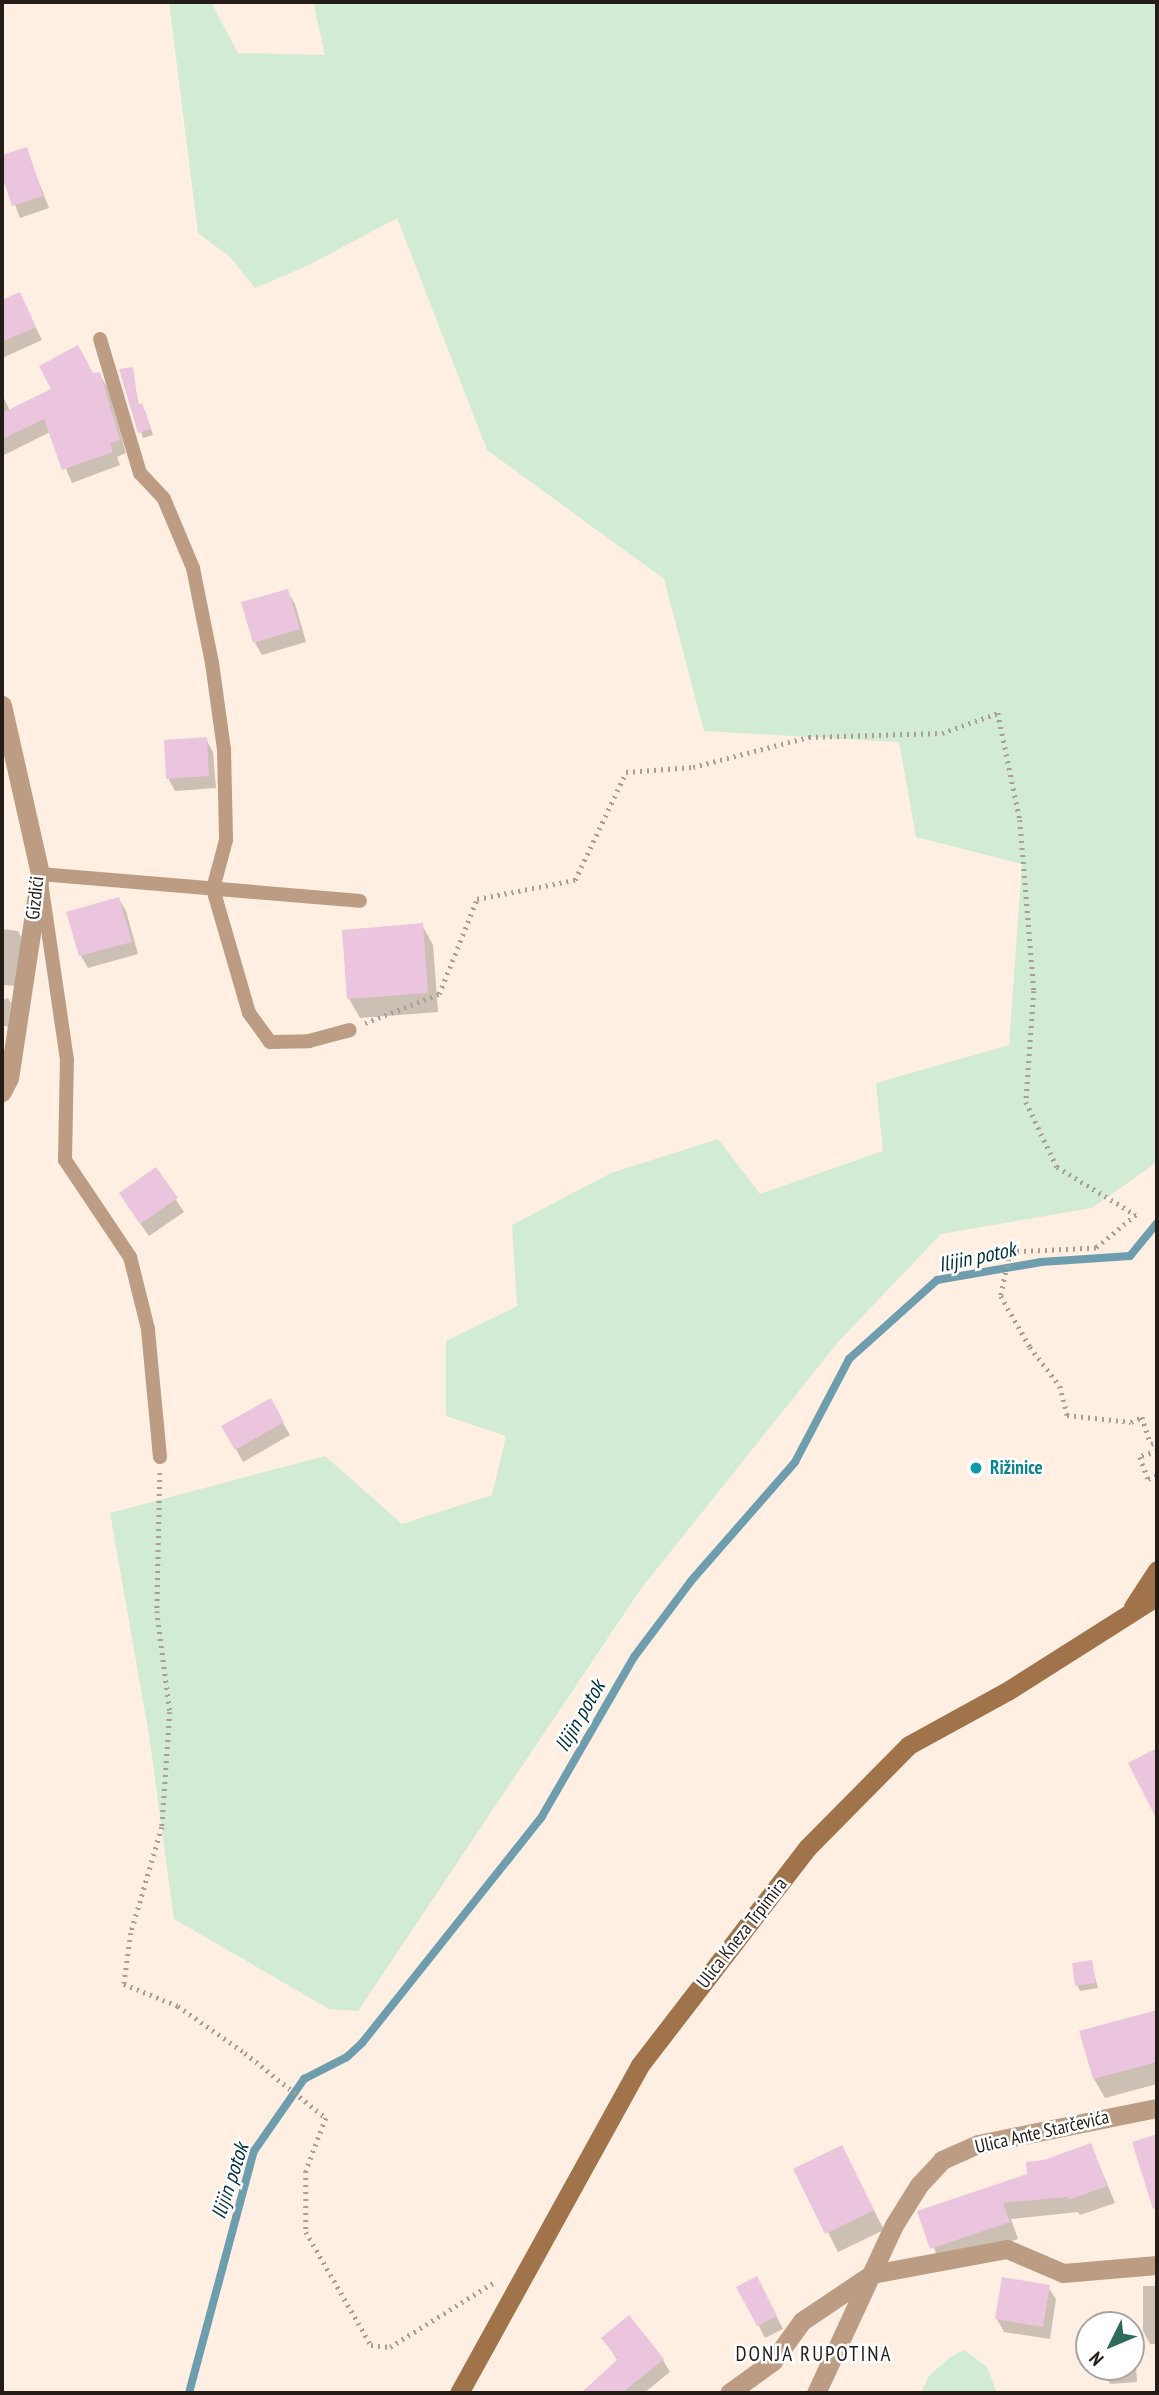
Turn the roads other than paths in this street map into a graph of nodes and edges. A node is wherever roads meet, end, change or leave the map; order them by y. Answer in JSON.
{"nodes":[{"id":1,"x":100,"y":339,"type":"dead end"},
{"id":2,"x":2,"y":705,"type":"edge"},
{"id":3,"x":40,"y":874,"type":"junction"},
{"id":4,"x":213,"y":889,"type":"junction"},
{"id":5,"x":360,"y":901,"type":"dead end"},
{"id":6,"x":350,"y":1030,"type":"road end"},
{"id":7,"x":2,"y":1092,"type":"edge"},
{"id":8,"x":160,"y":1457,"type":"road end"},
{"id":9,"x":1157,"y":1570,"type":"edge"},
{"id":10,"x":1157,"y":1596,"type":"edge"},
{"id":11,"x":1128,"y":1615,"type":"junction"},
{"id":12,"x":1157,"y":2108,"type":"edge"},
{"id":13,"x":1157,"y":2265,"type":"edge"},
{"id":14,"x":872,"y":2274,"type":"junction"},
{"id":15,"x":459,"y":2393,"type":"edge"},
{"id":16,"x":729,"y":2393,"type":"edge"},
{"id":17,"x":816,"y":2393,"type":"edge"}],
"edges":[{"from":1,"to":4,"type":"lane"},
{"from":2,"to":3,"type":"street","name":"Gizdići"},
{"from":3,"to":4,"type":"lane"},
{"from":3,"to":7,"type":"street","name":"Gizdići"},
{"from":3,"to":8,"type":"lane"},
{"from":4,"to":5,"type":"lane"},
{"from":4,"to":6,"type":"lane"},
{"from":9,"to":11,"type":"main road"},
{"from":10,"to":11,"type":"main road","name":"Ulica Kneza Trpimira"},
{"from":11,"to":15,"type":"main road","name":"Ulica Kneza Trpimira"},
{"from":12,"to":14,"type":"street","name":"Ulica Ante Starčevića"},
{"from":13,"to":14,"type":"street"},
{"from":14,"to":16,"type":"street"},
{"from":14,"to":17,"type":"street","name":"Ulica Ante Starčevića"}]}
